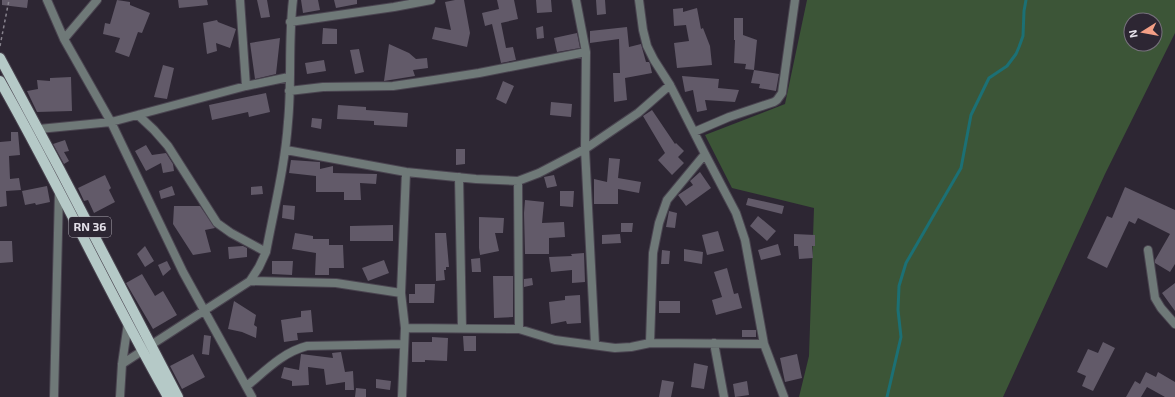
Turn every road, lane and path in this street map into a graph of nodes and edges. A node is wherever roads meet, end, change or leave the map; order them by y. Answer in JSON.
{"nodes":[{"id":1,"x":9,"y":0,"type":"edge"},
{"id":2,"x":47,"y":0,"type":"edge"},
{"id":3,"x":97,"y":0,"type":"edge"},
{"id":4,"x":240,"y":0,"type":"edge"},
{"id":5,"x":293,"y":0,"type":"edge"},
{"id":6,"x":431,"y":0,"type":"edge"},
{"id":7,"x":576,"y":0,"type":"edge"},
{"id":8,"x":639,"y":0,"type":"edge"},
{"id":9,"x":795,"y":0,"type":"edge"},
{"id":10,"x":290,"y":22,"type":"junction"},
{"id":11,"x":64,"y":39,"type":"junction"},
{"id":12,"x":0,"y":46,"type":"edge"},
{"id":13,"x":586,"y":52,"type":"junction"},
{"id":14,"x":0,"y":58,"type":"edge"},
{"id":15,"x":289,"y":77,"type":"junction"},
{"id":16,"x":0,"y":81,"type":"edge"},
{"id":17,"x":670,"y":85,"type":"junction"},
{"id":18,"x":246,"y":86,"type":"junction"},
{"id":19,"x":289,"y":91,"type":"junction"},
{"id":20,"x":138,"y":115,"type":"junction"},
{"id":21,"x":111,"y":122,"type":"junction"},
{"id":22,"x":39,"y":129,"type":"junction"},
{"id":23,"x":694,"y":132,"type":"junction"},
{"id":24,"x":585,"y":149,"type":"junction"},
{"id":25,"x":286,"y":150,"type":"junction"},
{"id":26,"x":705,"y":154,"type":"junction"},
{"id":27,"x":406,"y":172,"type":"junction"},
{"id":28,"x":459,"y":177,"type":"junction"},
{"id":29,"x":518,"y":181,"type":"junction"},
{"id":30,"x":59,"y":191,"type":"junction"},
{"id":31,"x":1148,"y":250,"type":"dead end"},
{"id":32,"x":266,"y":252,"type":"junction"},
{"id":33,"x":250,"y":281,"type":"junction"},
{"id":34,"x":401,"y":293,"type":"junction"},
{"id":35,"x":204,"y":311,"type":"junction"},
{"id":36,"x":128,"y":323,"type":"junction"},
{"id":37,"x":1175,"y":324,"type":"edge"},
{"id":38,"x":406,"y":328,"type":"junction"},
{"id":39,"x":462,"y":328,"type":"junction"},
{"id":40,"x":519,"y":329,"type":"junction"},
{"id":41,"x":650,"y":343,"type":"junction"},
{"id":42,"x":714,"y":343,"type":"junction"},
{"id":43,"x":404,"y":344,"type":"junction"},
{"id":44,"x":595,"y":344,"type":"junction"},
{"id":45,"x":764,"y":344,"type":"junction"},
{"id":46,"x":146,"y":348,"type":"junction"},
{"id":47,"x":122,"y":364,"type":"junction"},
{"id":48,"x":247,"y":386,"type":"junction"},
{"id":49,"x":54,"y":397,"type":"edge"},
{"id":50,"x":120,"y":397,"type":"edge"},
{"id":51,"x":168,"y":397,"type":"edge"},
{"id":52,"x":178,"y":397,"type":"edge"},
{"id":53,"x":252,"y":397,"type":"edge"},
{"id":54,"x":402,"y":397,"type":"edge"},
{"id":55,"x":724,"y":397,"type":"edge"},
{"id":56,"x":784,"y":397,"type":"edge"}],
"edges":[{"from":1,"to":12,"type":"path"},
{"from":2,"to":11,"type":"street"},
{"from":3,"to":11,"type":"street"},
{"from":4,"to":18,"type":"street"},
{"from":5,"to":10,"type":"street"},
{"from":6,"to":10,"type":"street"},
{"from":7,"to":13,"type":"street"},
{"from":8,"to":17,"type":"street"},
{"from":9,"to":23,"type":"street"},
{"from":10,"to":15,"type":"street"},
{"from":11,"to":21,"type":"street"},
{"from":13,"to":19,"type":"street"},
{"from":13,"to":24,"type":"street"},
{"from":14,"to":22,"type":"main road","number":"RN 36"},
{"from":15,"to":18,"type":"street"},
{"from":15,"to":19,"type":"street"},
{"from":16,"to":30,"type":"main road","number":"RN 36"},
{"from":17,"to":23,"type":"street"},
{"from":17,"to":24,"type":"street"},
{"from":18,"to":20,"type":"street"},
{"from":19,"to":25,"type":"street"},
{"from":20,"to":21,"type":"street"},
{"from":20,"to":32,"type":"street"},
{"from":21,"to":22,"type":"street"},
{"from":21,"to":35,"type":"street"},
{"from":22,"to":46,"type":"main road","number":"RN 36"},
{"from":23,"to":26,"type":"street"},
{"from":24,"to":29,"type":"street"},
{"from":24,"to":44,"type":"street"},
{"from":25,"to":27,"type":"street"},
{"from":25,"to":32,"type":"street"},
{"from":26,"to":41,"type":"street"},
{"from":26,"to":45,"type":"street"},
{"from":27,"to":28,"type":"street"},
{"from":27,"to":34,"type":"street"},
{"from":28,"to":29,"type":"street"},
{"from":28,"to":39,"type":"street"},
{"from":29,"to":40,"type":"street"},
{"from":30,"to":36,"type":"main road","number":"RN 36"},
{"from":30,"to":49,"type":"street"},
{"from":31,"to":37,"type":"street"},
{"from":32,"to":33,"type":"street"},
{"from":33,"to":34,"type":"street"},
{"from":33,"to":35,"type":"street"},
{"from":34,"to":38,"type":"street"},
{"from":35,"to":46,"type":"street"},
{"from":35,"to":48,"type":"street"},
{"from":36,"to":46,"type":"main road","number":"RN 36"},
{"from":36,"to":47,"type":"street"},
{"from":38,"to":39,"type":"street"},
{"from":38,"to":43,"type":"street"},
{"from":39,"to":40,"type":"street"},
{"from":40,"to":44,"type":"street"},
{"from":41,"to":42,"type":"street"},
{"from":41,"to":44,"type":"street"},
{"from":42,"to":45,"type":"street"},
{"from":42,"to":55,"type":"street"},
{"from":43,"to":48,"type":"street"},
{"from":43,"to":54,"type":"street"},
{"from":45,"to":56,"type":"street"},
{"from":46,"to":47,"type":"street"},
{"from":46,"to":51,"type":"main road","number":"RN 36"},
{"from":46,"to":52,"type":"main road","number":"RN 36"},
{"from":47,"to":50,"type":"street"},
{"from":48,"to":53,"type":"street"}]}
